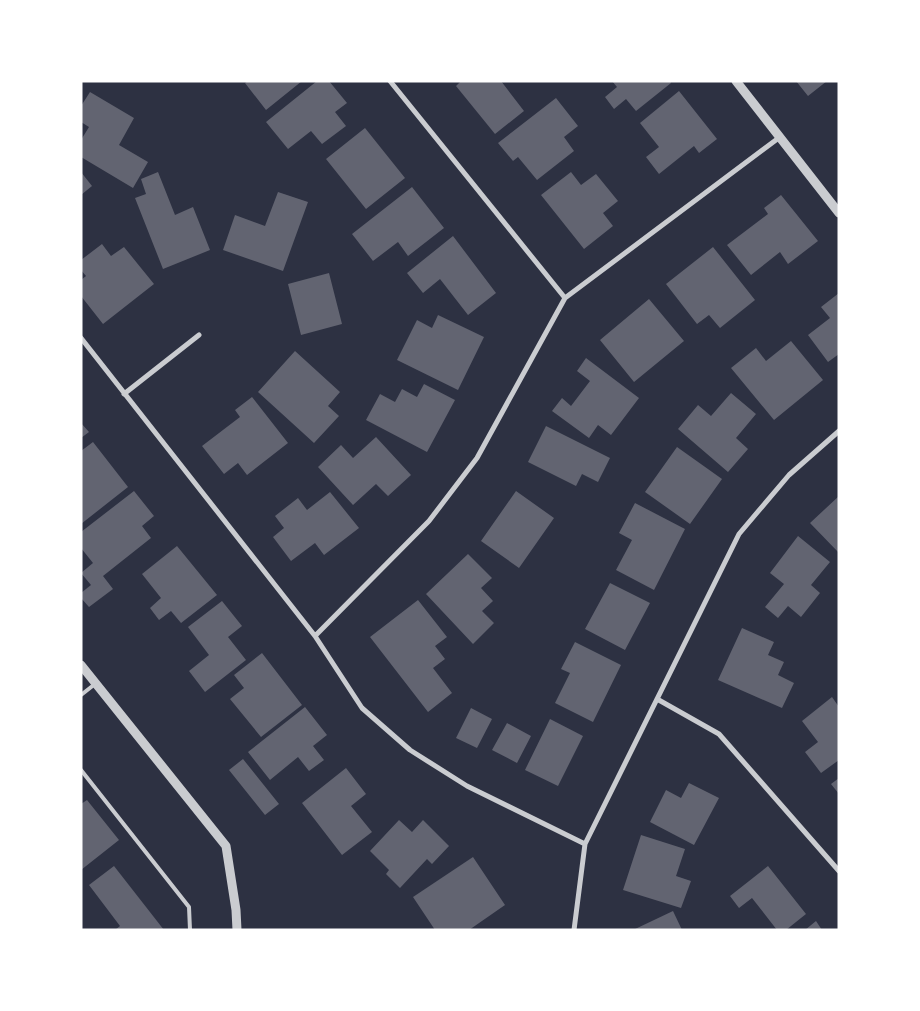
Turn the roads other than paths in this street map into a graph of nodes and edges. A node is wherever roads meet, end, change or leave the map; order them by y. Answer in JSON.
{"nodes":[{"id":1,"x":390,"y":81,"type":"edge"},
{"id":2,"x":736,"y":81,"type":"edge"},
{"id":3,"x":780,"y":137,"type":"junction"},
{"id":4,"x":839,"y":213,"type":"edge"},
{"id":5,"x":565,"y":298,"type":"junction"},
{"id":6,"x":199,"y":335,"type":"dead end"},
{"id":7,"x":81,"y":338,"type":"edge"},
{"id":8,"x":124,"y":394,"type":"junction"},
{"id":9,"x":839,"y":430,"type":"edge"},
{"id":10,"x":315,"y":636,"type":"junction"},
{"id":11,"x":81,"y":666,"type":"edge"},
{"id":12,"x":96,"y":684,"type":"junction"},
{"id":13,"x":81,"y":695,"type":"edge"},
{"id":14,"x":656,"y":699,"type":"junction"},
{"id":15,"x":81,"y":770,"type":"edge"},
{"id":16,"x":585,"y":844,"type":"junction"},
{"id":17,"x":839,"y":871,"type":"edge"},
{"id":18,"x":190,"y":930,"type":"edge"},
{"id":19,"x":237,"y":930,"type":"edge"},
{"id":20,"x":574,"y":930,"type":"edge"}],
"edges":[{"from":1,"to":5,"type":"street"},
{"from":2,"to":3,"type":"street"},
{"from":3,"to":4,"type":"street"},
{"from":3,"to":5,"type":"street"},
{"from":5,"to":10,"type":"street"},
{"from":6,"to":8,"type":"street"},
{"from":7,"to":8,"type":"street"},
{"from":8,"to":10,"type":"street"},
{"from":9,"to":14,"type":"street"},
{"from":10,"to":16,"type":"street"},
{"from":11,"to":12,"type":"street"},
{"from":12,"to":13,"type":"lane"},
{"from":12,"to":19,"type":"street"},
{"from":14,"to":16,"type":"street"},
{"from":14,"to":17,"type":"street"},
{"from":15,"to":18,"type":"lane"},
{"from":16,"to":20,"type":"street"}]}
